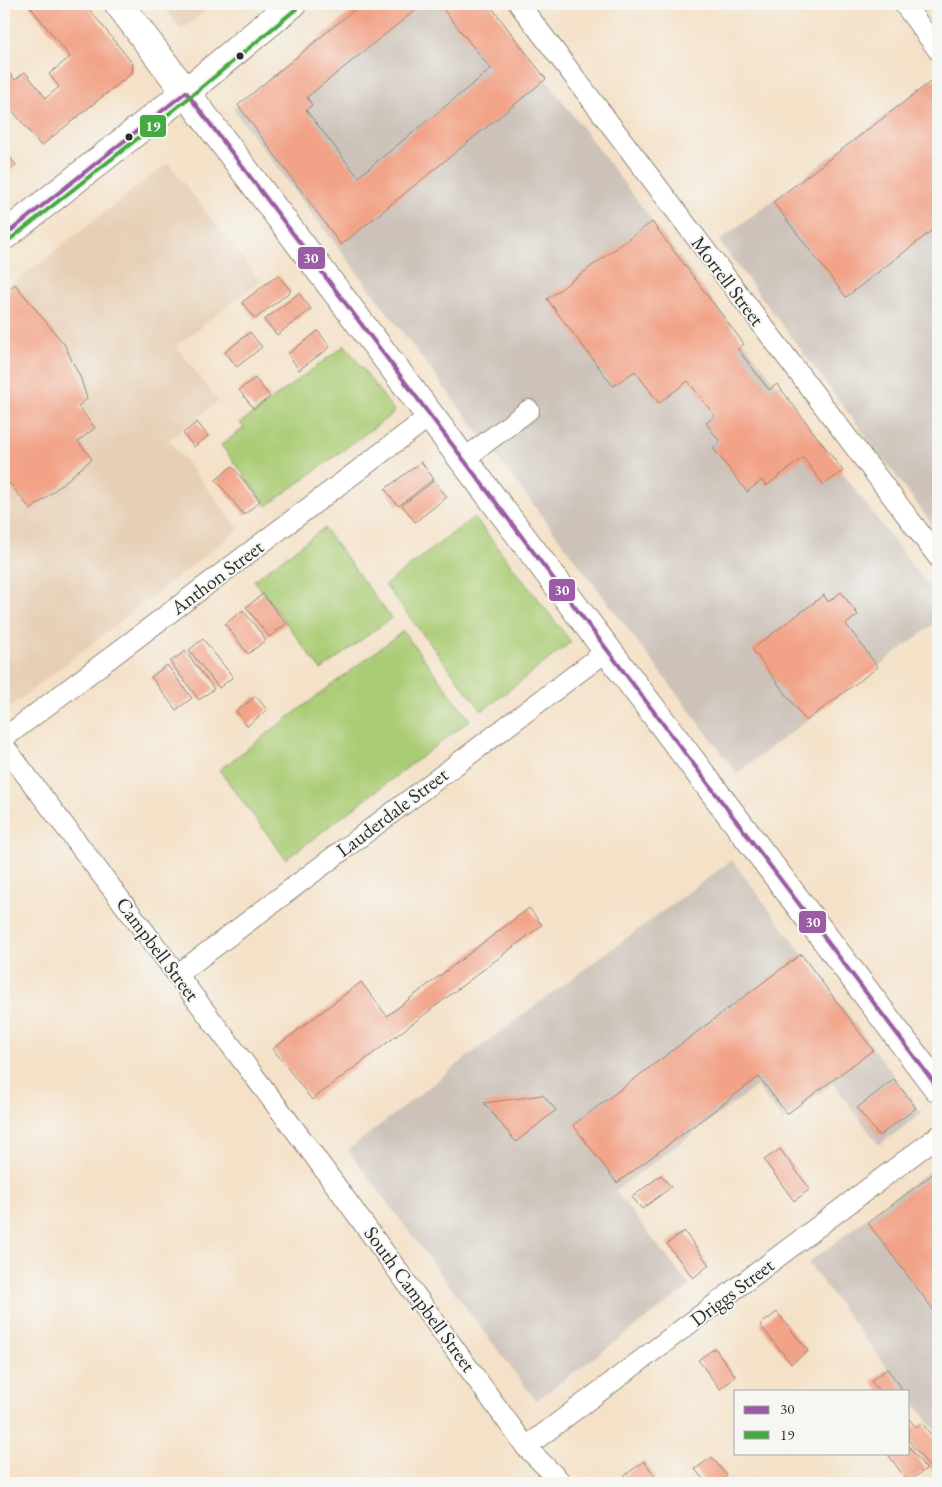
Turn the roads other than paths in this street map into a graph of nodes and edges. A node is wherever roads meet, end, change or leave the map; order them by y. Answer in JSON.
{"nodes":[{"id":1,"x":119,"y":4,"type":"edge"},
{"id":2,"x":292,"y":4,"type":"edge"},
{"id":3,"x":519,"y":4,"type":"edge"},
{"id":4,"x":904,"y":4,"type":"edge"},
{"id":5,"x":938,"y":50,"type":"edge"},
{"id":6,"x":186,"y":92,"type":"junction"},
{"id":7,"x":4,"y":236,"type":"edge"},
{"id":8,"x":529,"y":410,"type":"dead end"},
{"id":9,"x":430,"y":416,"type":"junction"},
{"id":10,"x":464,"y":459,"type":"junction"},
{"id":11,"x":938,"y":557,"type":"edge"},
{"id":12,"x":608,"y":650,"type":"junction"},
{"id":13,"x":4,"y":738,"type":"edge"},
{"id":14,"x":4,"y":746,"type":"edge"},
{"id":15,"x":177,"y":975,"type":"junction"},
{"id":16,"x":938,"y":1088,"type":"edge"},
{"id":17,"x":938,"y":1136,"type":"edge"},
{"id":18,"x":312,"y":1153,"type":"joint"},
{"id":19,"x":526,"y":1447,"type":"junction"},
{"id":20,"x":544,"y":1483,"type":"edge"},
{"id":21,"x":562,"y":1483,"type":"edge"}],
"edges":[{"from":1,"to":6,"type":"street"},
{"from":2,"to":6,"type":"street"},
{"from":3,"to":11,"type":"street","name":"Morrell Street"},
{"from":4,"to":5,"type":"street"},
{"from":6,"to":7,"type":"street"},
{"from":6,"to":9,"type":"street"},
{"from":8,"to":10,"type":"street"},
{"from":9,"to":10,"type":"street"},
{"from":9,"to":13,"type":"street","name":"Anthon Street"},
{"from":10,"to":12,"type":"street"},
{"from":12,"to":15,"type":"street","name":"Lauderdale Street"},
{"from":12,"to":16,"type":"street"},
{"from":14,"to":15,"type":"street","name":"Campbell Street"},
{"from":15,"to":18,"type":"street","name":"Campbell Street"},
{"from":17,"to":19,"type":"street","name":"Driggs Street"},
{"from":18,"to":19,"type":"street","name":"South Campbell Street"},
{"from":19,"to":20,"type":"street","name":"South Campbell Street"},
{"from":19,"to":21,"type":"street","name":"South Campbell Street"}]}
